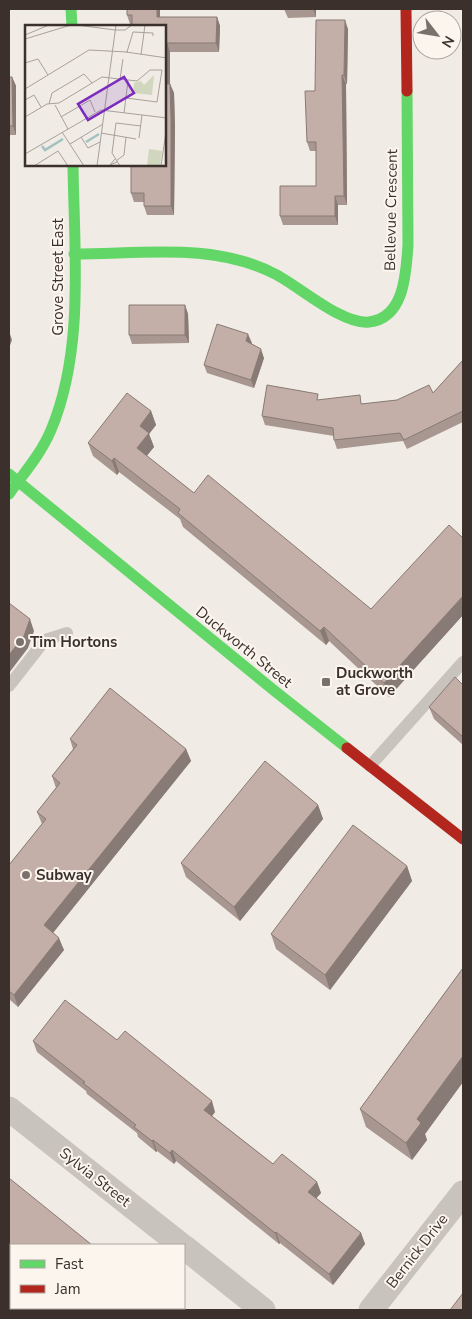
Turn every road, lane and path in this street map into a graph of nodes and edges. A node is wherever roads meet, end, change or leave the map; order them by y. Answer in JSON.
{"nodes":[{"id":1,"x":71,"y":9,"type":"edge"},
{"id":2,"x":406,"y":9,"type":"edge"},
{"id":3,"x":72,"y":25,"type":"edge"},
{"id":4,"x":73,"y":166,"type":"edge"},
{"id":5,"x":74,"y":254,"type":"junction"},
{"id":6,"x":13,"y":478,"type":"edge"},
{"id":7,"x":9,"y":494,"type":"edge"},
{"id":8,"x":67,"y":633,"type":"dead end"},
{"id":9,"x":463,"y":662,"type":"edge"},
{"id":10,"x":9,"y":686,"type":"edge"},
{"id":11,"x":370,"y":766,"type":"junction"},
{"id":12,"x":463,"y":840,"type":"edge"},
{"id":13,"x":9,"y":1108,"type":"edge"},
{"id":14,"x":463,"y":1193,"type":"edge"},
{"id":15,"x":179,"y":1244,"type":"edge"},
{"id":16,"x":185,"y":1248,"type":"edge"},
{"id":17,"x":263,"y":1310,"type":"edge"},
{"id":18,"x":371,"y":1310,"type":"edge"}],
"edges":[{"from":1,"to":3,"type":"street"},
{"from":2,"to":5,"type":"street","name":"Bellevue Crescent"},
{"from":4,"to":5,"type":"street","name":"Grove Street East"},
{"from":5,"to":6,"type":"street","name":"Grove Street East"},
{"from":6,"to":7,"type":"street","name":"Grove Street East"},
{"from":6,"to":11,"type":"street","name":"Duckworth Street"},
{"from":8,"to":10,"type":"lane"},
{"from":9,"to":11,"type":"lane"},
{"from":11,"to":12,"type":"street","name":"Duckworth Street"},
{"from":13,"to":15,"type":"street","name":"Sylvia Street"},
{"from":14,"to":18,"type":"street","name":"Bernick Drive"},
{"from":16,"to":17,"type":"street","name":"Sylvia Street"}]}
